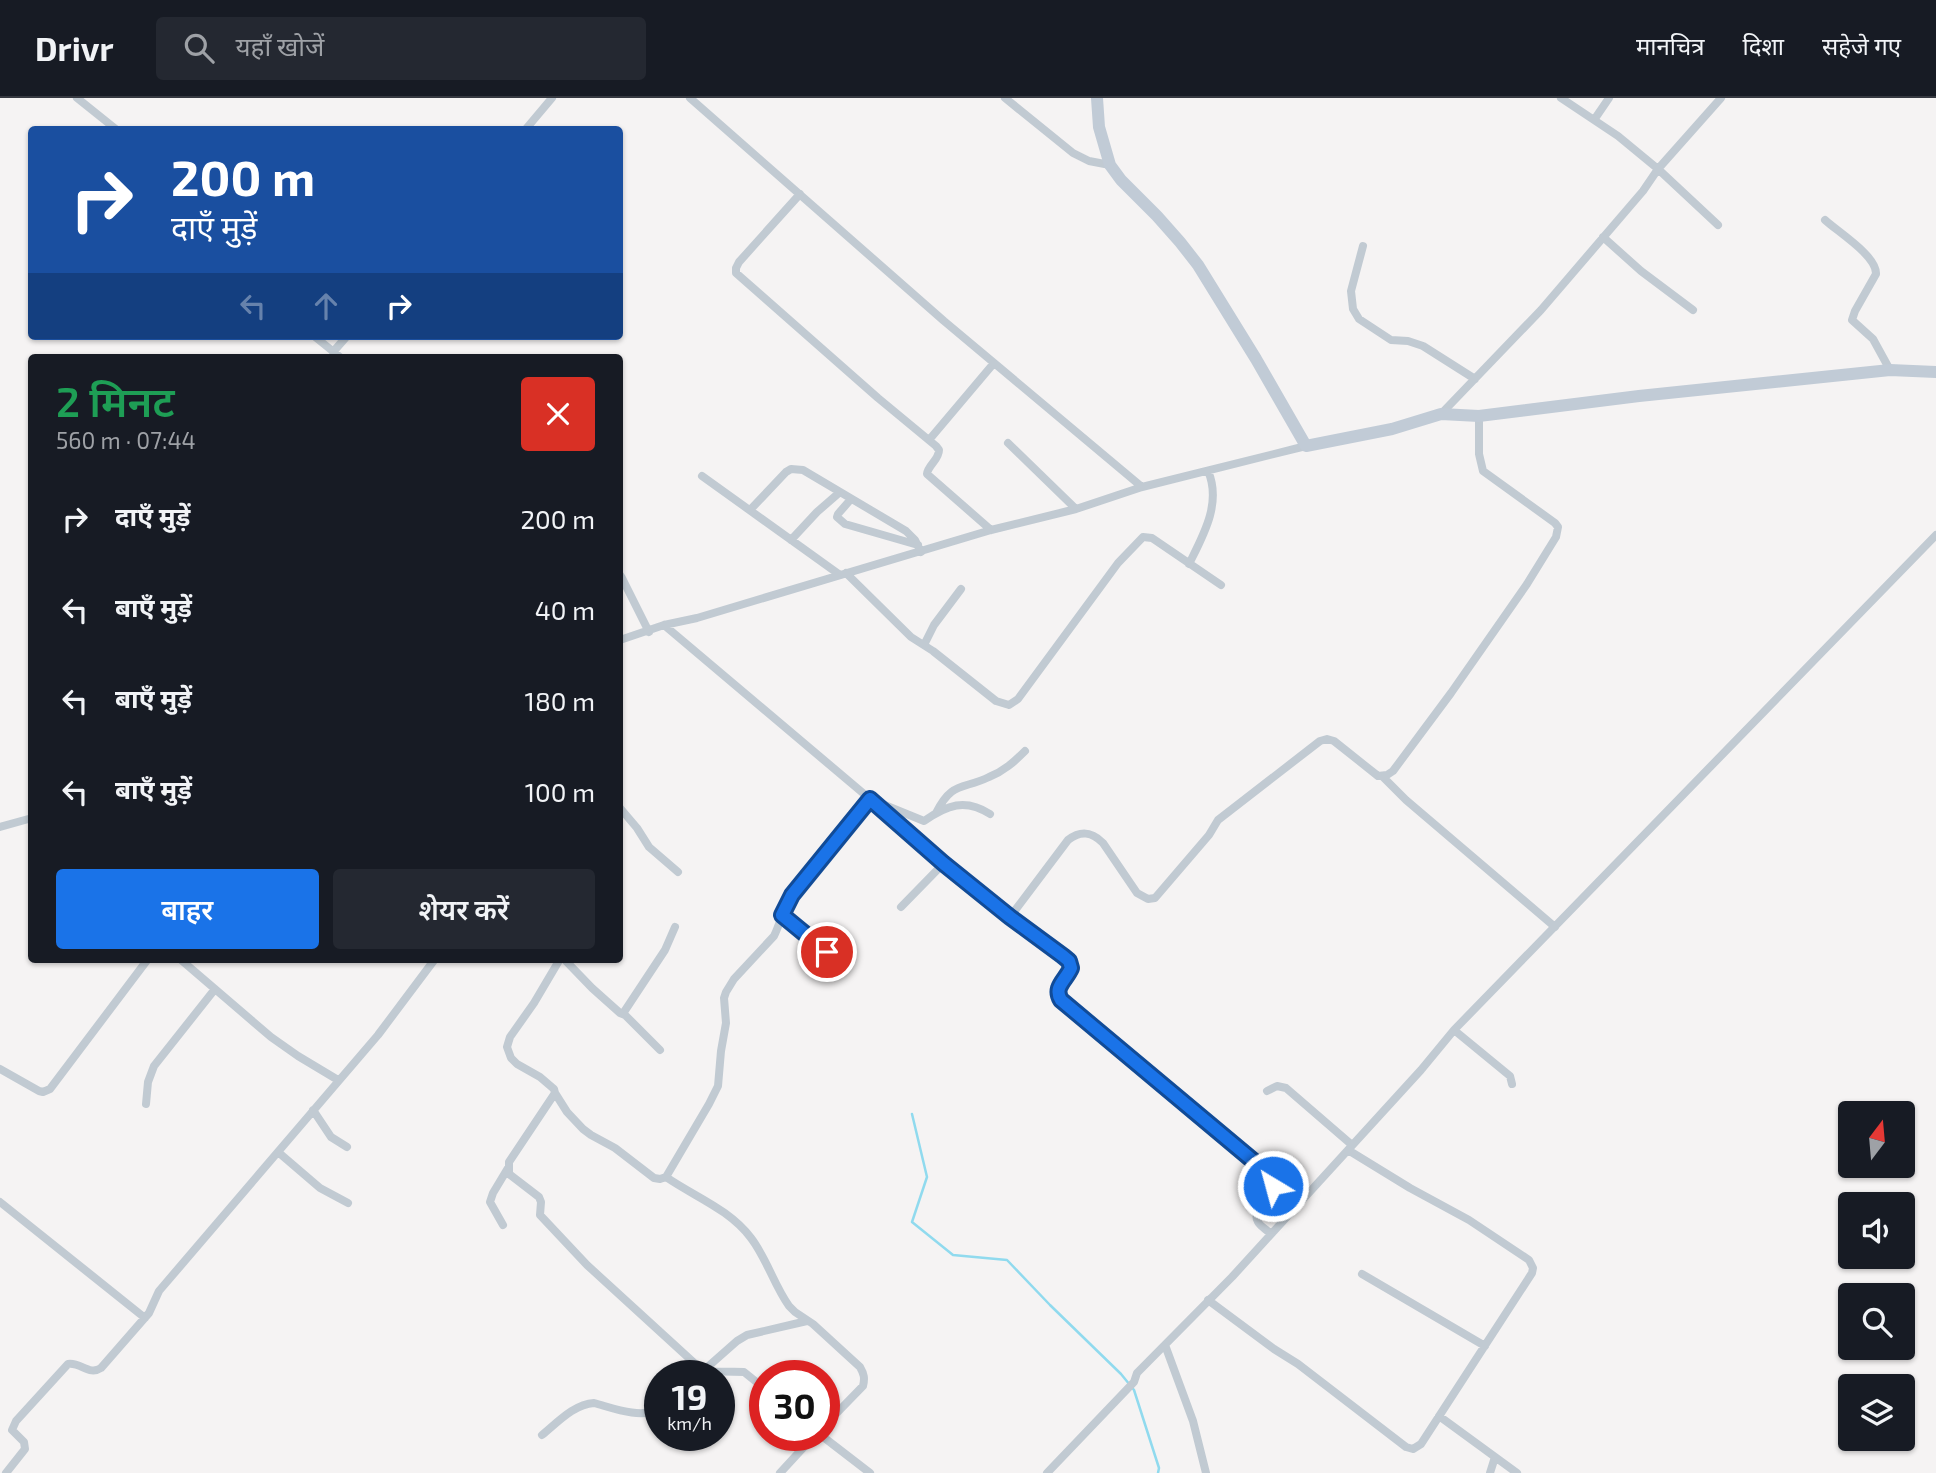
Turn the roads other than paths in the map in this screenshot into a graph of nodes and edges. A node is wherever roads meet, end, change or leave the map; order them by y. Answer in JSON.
{"nodes":[{"id":1,"x":77,"y":98,"type":"edge"},
{"id":2,"x":552,"y":98,"type":"edge"},
{"id":3,"x":690,"y":98,"type":"edge"},
{"id":4,"x":1004,"y":98,"type":"edge"},
{"id":5,"x":1097,"y":98,"type":"edge"},
{"id":6,"x":1561,"y":98,"type":"edge"},
{"id":7,"x":1609,"y":98,"type":"edge"},
{"id":8,"x":1721,"y":98,"type":"edge"},
{"id":9,"x":1594,"y":120,"type":"junction"},
{"id":10,"x":112,"y":126,"type":"edge"},
{"id":11,"x":528,"y":126,"type":"edge"},
{"id":12,"x":1111,"y":165,"type":"junction"},
{"id":13,"x":1658,"y":169,"type":"junction"},
{"id":14,"x":800,"y":194,"type":"junction"},
{"id":15,"x":1825,"y":220,"type":"dead end"},
{"id":16,"x":1718,"y":225,"type":"dead end"},
{"id":17,"x":1603,"y":237,"type":"junction"},
{"id":18,"x":1363,"y":246,"type":"dead end"},
{"id":19,"x":1693,"y":310,"type":"dead end"},
{"id":20,"x":319,"y":340,"type":"edge"},
{"id":21,"x":337,"y":354,"type":"edge"},
{"id":22,"x":994,"y":363,"type":"junction"},
{"id":23,"x":1891,"y":370,"type":"junction"},
{"id":24,"x":1936,"y":372,"type":"edge"},
{"id":25,"x":1475,"y":379,"type":"junction"},
{"id":26,"x":1441,"y":414,"type":"junction"},
{"id":27,"x":1479,"y":416,"type":"junction"},
{"id":28,"x":929,"y":440,"type":"junction"},
{"id":29,"x":1008,"y":443,"type":"dead end"},
{"id":30,"x":1306,"y":446,"type":"junction"},
{"id":31,"x":1208,"y":471,"type":"junction"},
{"id":32,"x":702,"y":476,"type":"dead end"},
{"id":33,"x":1142,"y":487,"type":"junction"},
{"id":34,"x":840,"y":492,"type":"junction"},
{"id":35,"x":851,"y":499,"type":"junction"},
{"id":36,"x":1076,"y":509,"type":"junction"},
{"id":37,"x":750,"y":510,"type":"junction"},
{"id":38,"x":991,"y":530,"type":"junction"},
{"id":39,"x":1936,"y":535,"type":"edge"},
{"id":40,"x":791,"y":540,"type":"junction"},
{"id":41,"x":920,"y":549,"type":"junction"},
{"id":42,"x":1189,"y":565,"type":"junction"},
{"id":43,"x":843,"y":574,"type":"junction"},
{"id":44,"x":623,"y":580,"type":"edge"},
{"id":45,"x":1221,"y":585,"type":"dead end"},
{"id":46,"x":961,"y":589,"type":"dead end"},
{"id":47,"x":664,"y":625,"type":"junction"},
{"id":48,"x":649,"y":632,"type":"junction"},
{"id":49,"x":623,"y":639,"type":"edge"},
{"id":50,"x":924,"y":645,"type":"junction"},
{"id":51,"x":1025,"y":751,"type":"dead end"},
{"id":52,"x":1382,"y":776,"type":"junction"},
{"id":53,"x":870,"y":799,"type":"junction"},
{"id":54,"x":623,"y":811,"type":"edge"},
{"id":55,"x":936,"y":813,"type":"junction"},
{"id":56,"x":990,"y":814,"type":"dead end"},
{"id":57,"x":28,"y":819,"type":"edge"},
{"id":58,"x":0,"y":827,"type":"edge"},
{"id":59,"x":943,"y":863,"type":"junction"},
{"id":60,"x":678,"y":872,"type":"dead end"},
{"id":61,"x":901,"y":907,"type":"dead end"},
{"id":62,"x":782,"y":915,"type":"junction"},
{"id":63,"x":1010,"y":917,"type":"junction"},
{"id":64,"x":675,"y":927,"type":"dead end"},
{"id":65,"x":1555,"y":927,"type":"junction"},
{"id":66,"x":839,"y":956,"type":"dead end"},
{"id":67,"x":145,"y":963,"type":"edge"},
{"id":68,"x":185,"y":963,"type":"edge"},
{"id":69,"x":432,"y":963,"type":"edge"},
{"id":70,"x":559,"y":963,"type":"edge"},
{"id":71,"x":566,"y":963,"type":"edge"},
{"id":72,"x":215,"y":989,"type":"junction"},
{"id":73,"x":625,"y":1015,"type":"junction"},
{"id":74,"x":1454,"y":1030,"type":"junction"},
{"id":75,"x":660,"y":1050,"type":"dead end"},
{"id":76,"x":0,"y":1069,"type":"edge"},
{"id":77,"x":338,"y":1080,"type":"junction"},
{"id":78,"x":1512,"y":1084,"type":"dead end"},
{"id":79,"x":1267,"y":1091,"type":"dead end"},
{"id":80,"x":555,"y":1093,"type":"junction"},
{"id":81,"x":146,"y":1104,"type":"dead end"},
{"id":82,"x":313,"y":1110,"type":"junction"},
{"id":83,"x":347,"y":1147,"type":"dead end"},
{"id":84,"x":1350,"y":1148,"type":"junction"},
{"id":85,"x":278,"y":1152,"type":"junction"},
{"id":86,"x":508,"y":1168,"type":"junction"},
{"id":87,"x":666,"y":1177,"type":"junction"},
{"id":88,"x":0,"y":1202,"type":"edge"},
{"id":89,"x":348,"y":1203,"type":"dead end"},
{"id":90,"x":503,"y":1226,"type":"dead end"},
{"id":91,"x":1271,"y":1234,"type":"junction"},
{"id":92,"x":1362,"y":1274,"type":"dead end"},
{"id":93,"x":1208,"y":1300,"type":"junction"},
{"id":94,"x":145,"y":1318,"type":"junction"},
{"id":95,"x":808,"y":1321,"type":"junction"},
{"id":96,"x":1165,"y":1345,"type":"junction"},
{"id":97,"x":1485,"y":1346,"type":"junction"},
{"id":98,"x":687,"y":1360,"type":"edge"},
{"id":99,"x":714,"y":1360,"type":"edge"},
{"id":100,"x":840,"y":1410,"type":"edge"},
{"id":101,"x":644,"y":1414,"type":"edge"},
{"id":102,"x":1439,"y":1416,"type":"junction"},
{"id":103,"x":542,"y":1435,"type":"dead end"},
{"id":104,"x":840,"y":1448,"type":"edge"},
{"id":105,"x":800,"y":1451,"type":"edge"},
{"id":106,"x":1495,"y":1457,"type":"junction"},
{"id":107,"x":6,"y":1473,"type":"edge"},
{"id":108,"x":780,"y":1473,"type":"edge"},
{"id":109,"x":870,"y":1473,"type":"edge"},
{"id":110,"x":1047,"y":1473,"type":"edge"},
{"id":111,"x":1206,"y":1473,"type":"edge"},
{"id":112,"x":1490,"y":1473,"type":"edge"},
{"id":113,"x":1517,"y":1473,"type":"edge"}],
"edges":[{"from":1,"to":10,"type":"street"},
{"from":2,"to":11,"type":"street"},
{"from":3,"to":14,"type":"street"},
{"from":4,"to":12,"type":"street"},
{"from":5,"to":12,"type":"street"},
{"from":6,"to":9,"type":"street"},
{"from":7,"to":9,"type":"street"},
{"from":8,"to":13,"type":"street"},
{"from":9,"to":13,"type":"street"},
{"from":12,"to":30,"type":"street"},
{"from":13,"to":16,"type":"street"},
{"from":13,"to":17,"type":"street"},
{"from":14,"to":22,"type":"street"},
{"from":14,"to":28,"type":"street"},
{"from":15,"to":23,"type":"street"},
{"from":17,"to":19,"type":"street"},
{"from":17,"to":25,"type":"street"},
{"from":18,"to":25,"type":"street"},
{"from":20,"to":21,"type":"street"},
{"from":22,"to":28,"type":"street"},
{"from":22,"to":33,"type":"street"},
{"from":23,"to":24,"type":"street"},
{"from":23,"to":27,"type":"street"},
{"from":25,"to":26,"type":"street"},
{"from":26,"to":27,"type":"street"},
{"from":26,"to":30,"type":"street"},
{"from":27,"to":52,"type":"street"},
{"from":28,"to":38,"type":"street"},
{"from":29,"to":36,"type":"street"},
{"from":30,"to":31,"type":"street"},
{"from":31,"to":33,"type":"street"},
{"from":31,"to":42,"type":"street"},
{"from":32,"to":37,"type":"street"},
{"from":33,"to":36,"type":"street"},
{"from":34,"to":35,"type":"street"},
{"from":34,"to":37,"type":"street"},
{"from":34,"to":40,"type":"street"},
{"from":35,"to":41,"type":"street"},
{"from":35,"to":41,"type":"street"},
{"from":36,"to":38,"type":"street"},
{"from":37,"to":40,"type":"street"},
{"from":38,"to":41,"type":"street"},
{"from":39,"to":65,"type":"street"},
{"from":40,"to":43,"type":"street"},
{"from":41,"to":43,"type":"street"},
{"from":42,"to":45,"type":"street"},
{"from":42,"to":50,"type":"street"},
{"from":43,"to":47,"type":"street"},
{"from":43,"to":50,"type":"street"},
{"from":44,"to":48,"type":"street"},
{"from":46,"to":50,"type":"street"},
{"from":47,"to":48,"type":"street"},
{"from":47,"to":53,"type":"street"},
{"from":48,"to":49,"type":"street"},
{"from":51,"to":55,"type":"street"},
{"from":52,"to":63,"type":"street"},
{"from":52,"to":65,"type":"street"},
{"from":53,"to":55,"type":"street"},
{"from":53,"to":59,"type":"street"},
{"from":53,"to":62,"type":"street"},
{"from":54,"to":60,"type":"street"},
{"from":55,"to":56,"type":"street"},
{"from":57,"to":58,"type":"street"},
{"from":59,"to":61,"type":"street"},
{"from":59,"to":63,"type":"street"},
{"from":62,"to":66,"type":"street"},
{"from":62,"to":87,"type":"street"},
{"from":63,"to":91,"type":"street"},
{"from":64,"to":73,"type":"street"},
{"from":65,"to":74,"type":"street"},
{"from":67,"to":76,"type":"street"},
{"from":68,"to":72,"type":"street"},
{"from":69,"to":77,"type":"street"},
{"from":70,"to":80,"type":"street"},
{"from":71,"to":73,"type":"street"},
{"from":72,"to":77,"type":"street"},
{"from":72,"to":81,"type":"street"},
{"from":73,"to":75,"type":"street"},
{"from":74,"to":78,"type":"street"},
{"from":74,"to":84,"type":"street"},
{"from":77,"to":82,"type":"street"},
{"from":79,"to":84,"type":"street"},
{"from":80,"to":86,"type":"street"},
{"from":80,"to":87,"type":"street"},
{"from":82,"to":83,"type":"street"},
{"from":82,"to":85,"type":"street"},
{"from":84,"to":91,"type":"street"},
{"from":84,"to":97,"type":"street"},
{"from":85,"to":89,"type":"street"},
{"from":85,"to":94,"type":"street"},
{"from":86,"to":90,"type":"street"},
{"from":86,"to":98,"type":"street"},
{"from":87,"to":95,"type":"street"},
{"from":88,"to":94,"type":"street"},
{"from":91,"to":93,"type":"street"},
{"from":92,"to":97,"type":"street"},
{"from":93,"to":96,"type":"street"},
{"from":93,"to":102,"type":"street"},
{"from":94,"to":107,"type":"street"},
{"from":95,"to":99,"type":"street"},
{"from":95,"to":100,"type":"street"},
{"from":96,"to":110,"type":"street"},
{"from":96,"to":111,"type":"street"},
{"from":97,"to":102,"type":"street"},
{"from":101,"to":103,"type":"street"},
{"from":102,"to":106,"type":"street"},
{"from":104,"to":109,"type":"street"},
{"from":105,"to":108,"type":"street"},
{"from":106,"to":112,"type":"street"},
{"from":106,"to":113,"type":"street"}]}
